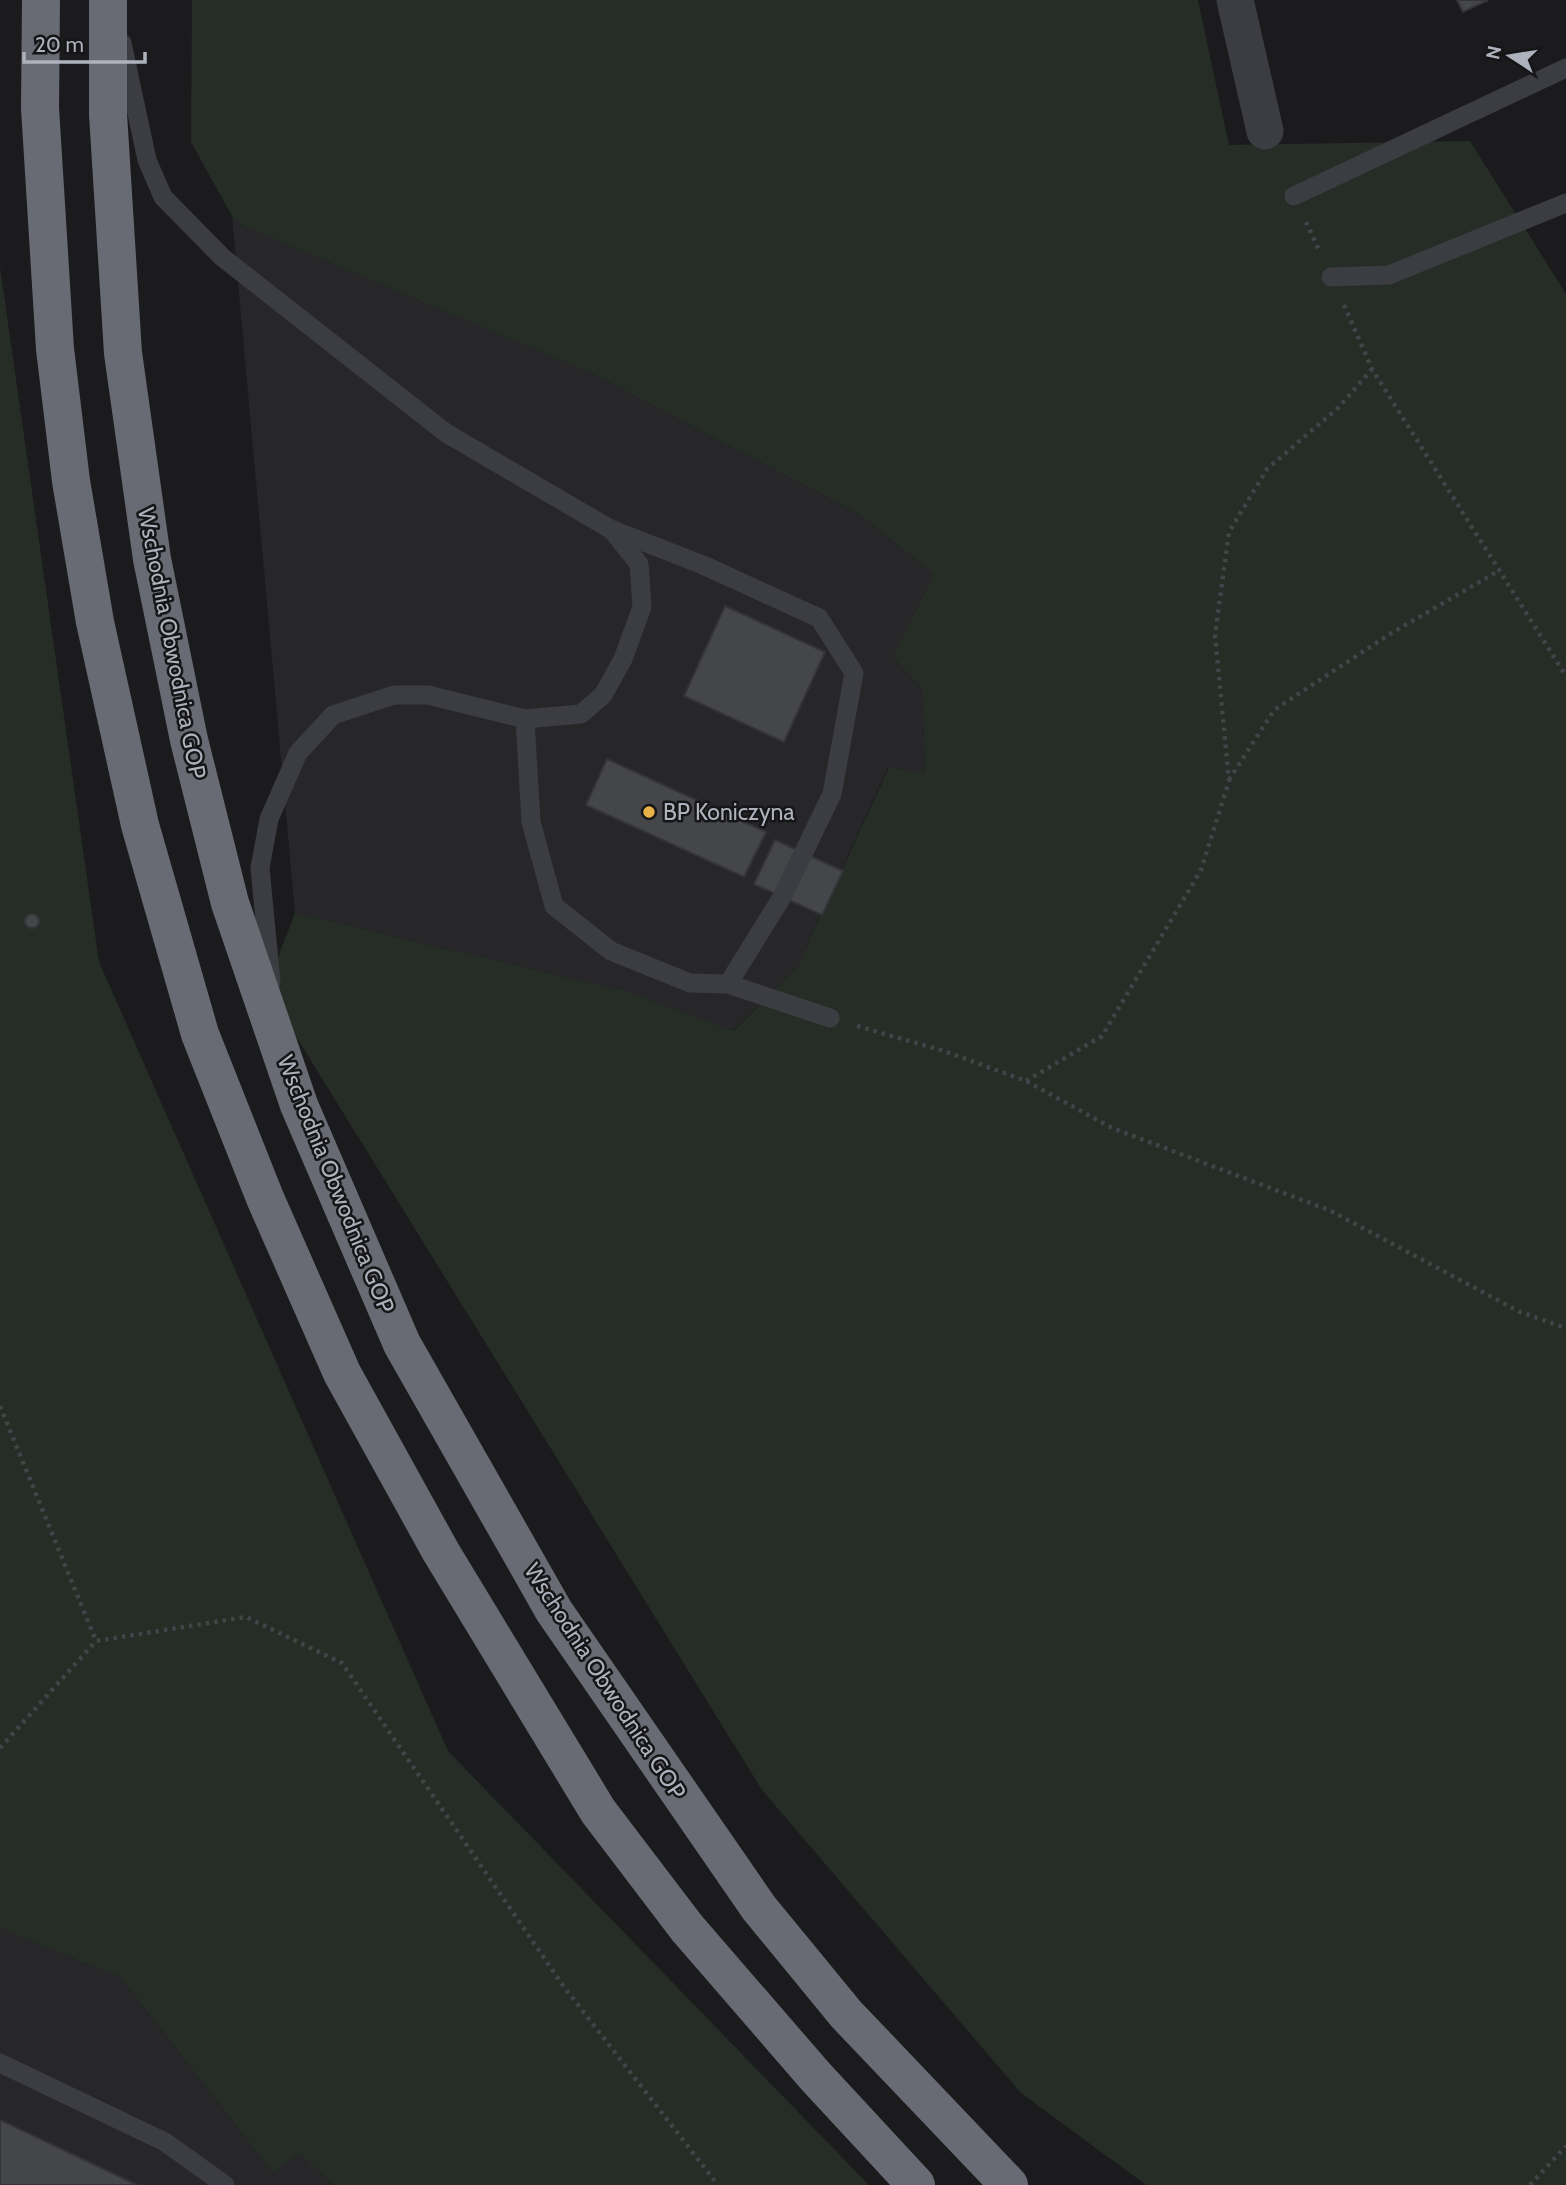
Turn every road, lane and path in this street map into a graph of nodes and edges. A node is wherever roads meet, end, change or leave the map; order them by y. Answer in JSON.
{"nodes":[{"id":1,"x":41,"y":0,"type":"edge"},
{"id":2,"x":108,"y":0,"type":"edge"},
{"id":3,"x":113,"y":0,"type":"edge"},
{"id":4,"x":1236,"y":0,"type":"edge"},
{"id":5,"x":1566,"y":68,"type":"edge"},
{"id":6,"x":1265,"y":131,"type":"dead end"},
{"id":7,"x":1294,"y":196,"type":"joint"},
{"id":8,"x":1566,"y":203,"type":"edge"},
{"id":9,"x":1331,"y":277,"type":"junction"},
{"id":10,"x":1372,"y":369,"type":"junction"},
{"id":11,"x":612,"y":530,"type":"junction"},
{"id":12,"x":1500,"y":570,"type":"junction"},
{"id":13,"x":1566,"y":676,"type":"edge"},
{"id":14,"x":524,"y":719,"type":"junction"},
{"id":15,"x":1228,"y":781,"type":"junction"},
{"id":16,"x":729,"y":984,"type":"junction"},
{"id":17,"x":830,"y":1018,"type":"joint"},
{"id":18,"x":276,"y":1035,"type":"junction"},
{"id":19,"x":1026,"y":1081,"type":"junction"},
{"id":20,"x":1566,"y":1328,"type":"edge"},
{"id":21,"x":0,"y":1406,"type":"edge"},
{"id":22,"x":96,"y":1641,"type":"junction"},
{"id":23,"x":0,"y":1748,"type":"edge"},
{"id":24,"x":0,"y":2063,"type":"edge"},
{"id":25,"x":1566,"y":2146,"type":"edge"},
{"id":26,"x":225,"y":2185,"type":"edge"},
{"id":27,"x":718,"y":2185,"type":"edge"},
{"id":28,"x":916,"y":2185,"type":"edge"},
{"id":29,"x":1009,"y":2185,"type":"edge"},
{"id":30,"x":1530,"y":2185,"type":"edge"}],
"edges":[{"from":1,"to":28,"type":"highway"},
{"from":2,"to":18,"type":"highway","name":"Wschodnia Obwodnica GOP"},
{"from":3,"to":11,"type":"lane"},
{"from":4,"to":6,"type":"street"},
{"from":5,"to":7,"type":"lane"},
{"from":7,"to":9,"type":"path"},
{"from":8,"to":9,"type":"lane"},
{"from":9,"to":10,"type":"path"},
{"from":10,"to":12,"type":"path"},
{"from":10,"to":15,"type":"path"},
{"from":11,"to":14,"type":"lane"},
{"from":11,"to":16,"type":"lane"},
{"from":12,"to":13,"type":"path"},
{"from":12,"to":15,"type":"path"},
{"from":14,"to":16,"type":"lane"},
{"from":14,"to":18,"type":"lane"},
{"from":15,"to":19,"type":"path"},
{"from":16,"to":17,"type":"lane"},
{"from":17,"to":19,"type":"path"},
{"from":18,"to":29,"type":"highway","name":"Wschodnia Obwodnica GOP"},
{"from":19,"to":20,"type":"path"},
{"from":21,"to":22,"type":"path"},
{"from":22,"to":23,"type":"path"},
{"from":22,"to":27,"type":"path"},
{"from":24,"to":26,"type":"lane"},
{"from":25,"to":30,"type":"path"}]}
